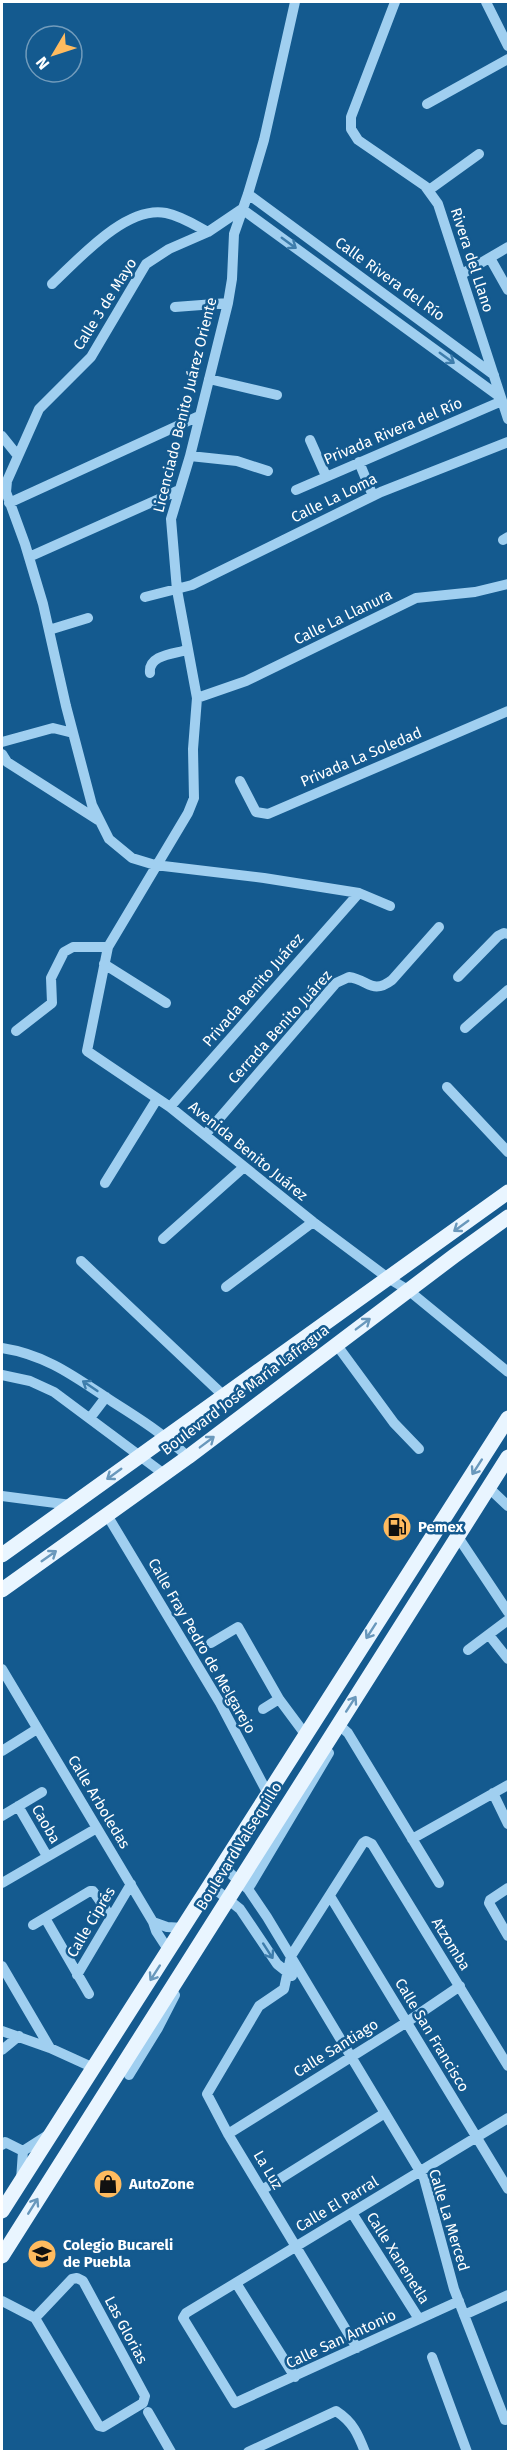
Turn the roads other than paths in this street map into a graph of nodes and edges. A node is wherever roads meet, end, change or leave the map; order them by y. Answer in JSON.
{"nodes":[{"id":1,"x":295,"y":2,"type":"edge"},
{"id":2,"x":395,"y":2,"type":"edge"},
{"id":3,"x":486,"y":2,"type":"edge"},
{"id":4,"x":508,"y":46,"type":"edge"},
{"id":5,"x":508,"y":59,"type":"edge"},
{"id":6,"x":427,"y":104,"type":"dead end"},
{"id":7,"x":479,"y":154,"type":"dead end"},
{"id":8,"x":429,"y":190,"type":"junction"},
{"id":9,"x":248,"y":194,"type":"junction"},
{"id":10,"x":242,"y":209,"type":"junction"},
{"id":11,"x":208,"y":232,"type":"junction"},
{"id":12,"x":318,"y":245,"type":"junction"},
{"id":13,"x":508,"y":247,"type":"edge"},
{"id":14,"x":309,"y":258,"type":"junction"},
{"id":15,"x":490,"y":258,"type":"junction"},
{"id":16,"x":462,"y":274,"type":"junction"},
{"id":17,"x":52,"y":284,"type":"dead end"},
{"id":18,"x":508,"y":290,"type":"edge"},
{"id":19,"x":228,"y":303,"type":"junction"},
{"id":20,"x":175,"y":307,"type":"dead end"},
{"id":21,"x":407,"y":310,"type":"junction"},
{"id":22,"x":398,"y":322,"type":"junction"},
{"id":23,"x":494,"y":375,"type":"junction"},
{"id":24,"x":209,"y":379,"type":"junction"},
{"id":25,"x":277,"y":395,"type":"dead end"},
{"id":26,"x":501,"y":399,"type":"junction"},
{"id":27,"x":199,"y":416,"type":"junction"},
{"id":28,"x":508,"y":419,"type":"edge"},
{"id":29,"x":2,"y":436,"type":"edge"},
{"id":30,"x":310,"y":440,"type":"dead end"},
{"id":31,"x":508,"y":442,"type":"edge"},
{"id":32,"x":18,"y":456,"type":"junction"},
{"id":33,"x":190,"y":456,"type":"junction"},
{"id":34,"x":359,"y":462,"type":"junction"},
{"id":35,"x":268,"y":471,"type":"dead end"},
{"id":36,"x":326,"y":476,"type":"junction"},
{"id":37,"x":179,"y":490,"type":"junction"},
{"id":38,"x":296,"y":490,"type":"dead end"},
{"id":39,"x":373,"y":496,"type":"junction"},
{"id":40,"x":9,"y":503,"type":"junction"},
{"id":41,"x":29,"y":557,"type":"junction"},
{"id":42,"x":508,"y":584,"type":"edge"},
{"id":43,"x":177,"y":590,"type":"junction"},
{"id":44,"x":145,"y":597,"type":"dead end"},
{"id":45,"x":88,"y":618,"type":"dead end"},
{"id":46,"x":49,"y":630,"type":"junction"},
{"id":47,"x":187,"y":651,"type":"junction"},
{"id":48,"x":150,"y":673,"type":"dead end"},
{"id":49,"x":197,"y":698,"type":"junction"},
{"id":50,"x":508,"y":711,"type":"edge"},
{"id":51,"x":74,"y":733,"type":"junction"},
{"id":52,"x":2,"y":742,"type":"edge"},
{"id":53,"x":2,"y":754,"type":"edge"},
{"id":54,"x":240,"y":781,"type":"dead end"},
{"id":55,"x":98,"y":820,"type":"junction"},
{"id":56,"x":155,"y":865,"type":"junction"},
{"id":57,"x":359,"y":893,"type":"junction"},
{"id":58,"x":390,"y":906,"type":"dead end"},
{"id":59,"x":439,"y":927,"type":"dead end"},
{"id":60,"x":508,"y":934,"type":"edge"},
{"id":61,"x":108,"y":947,"type":"junction"},
{"id":62,"x":104,"y":964,"type":"junction"},
{"id":63,"x":458,"y":977,"type":"dead end"},
{"id":64,"x":508,"y":990,"type":"edge"},
{"id":65,"x":166,"y":1003,"type":"dead end"},
{"id":66,"x":465,"y":1028,"type":"dead end"},
{"id":67,"x":16,"y":1031,"type":"dead end"},
{"id":68,"x":87,"y":1051,"type":"joint"},
{"id":69,"x":447,"y":1087,"type":"dead end"},
{"id":70,"x":157,"y":1099,"type":"junction"},
{"id":71,"x":170,"y":1107,"type":"junction"},
{"id":72,"x":205,"y":1136,"type":"junction"},
{"id":73,"x":508,"y":1152,"type":"edge"},
{"id":74,"x":244,"y":1167,"type":"junction"},
{"id":75,"x":105,"y":1183,"type":"dead end"},
{"id":76,"x":508,"y":1192,"type":"edge"},
{"id":77,"x":508,"y":1217,"type":"edge"},
{"id":78,"x":313,"y":1222,"type":"junction"},
{"id":79,"x":163,"y":1239,"type":"dead end"},
{"id":80,"x":81,"y":1261,"type":"dead end"},
{"id":81,"x":388,"y":1278,"type":"junction"},
{"id":82,"x":226,"y":1287,"type":"dead end"},
{"id":83,"x":408,"y":1290,"type":"junction"},
{"id":84,"x":336,"y":1344,"type":"junction"},
{"id":85,"x":2,"y":1348,"type":"edge"},
{"id":86,"x":508,"y":1372,"type":"edge"},
{"id":87,"x":2,"y":1375,"type":"edge"},
{"id":88,"x":224,"y":1396,"type":"junction"},
{"id":89,"x":106,"y":1397,"type":"junction"},
{"id":90,"x":90,"y":1418,"type":"junction"},
{"id":91,"x":508,"y":1418,"type":"edge"},
{"id":92,"x":167,"y":1436,"type":"junction"},
{"id":93,"x":418,"y":1449,"type":"dead end"},
{"id":94,"x":141,"y":1455,"type":"junction"},
{"id":95,"x":188,"y":1457,"type":"junction"},
{"id":96,"x":508,"y":1457,"type":"edge"},
{"id":97,"x":164,"y":1474,"type":"junction"},
{"id":98,"x":489,"y":1488,"type":"junction"},
{"id":99,"x":2,"y":1496,"type":"edge"},
{"id":100,"x":71,"y":1505,"type":"junction"},
{"id":101,"x":508,"y":1506,"type":"edge"},
{"id":102,"x":107,"y":1515,"type":"junction"},
{"id":103,"x":458,"y":1537,"type":"junction"},
{"id":104,"x":2,"y":1555,"type":"edge"},
{"id":105,"x":2,"y":1590,"type":"edge"},
{"id":106,"x":506,"y":1604,"type":"edge"},
{"id":107,"x":508,"y":1620,"type":"edge"},
{"id":108,"x":489,"y":1635,"type":"junction"},
{"id":109,"x":211,"y":1643,"type":"dead end"},
{"id":110,"x":468,"y":1650,"type":"dead end"},
{"id":111,"x":508,"y":1659,"type":"edge"},
{"id":112,"x":2,"y":1669,"type":"edge"},
{"id":113,"x":279,"y":1699,"type":"junction"},
{"id":114,"x":262,"y":1709,"type":"dead end"},
{"id":115,"x":338,"y":1724,"type":"junction"},
{"id":116,"x":37,"y":1729,"type":"junction"},
{"id":117,"x":305,"y":1734,"type":"junction"},
{"id":118,"x":331,"y":1749,"type":"dead end"},
{"id":119,"x":2,"y":1751,"type":"edge"},
{"id":120,"x":508,"y":1785,"type":"edge"},
{"id":121,"x":42,"y":1791,"type":"dead end"},
{"id":122,"x":493,"y":1793,"type":"junction"},
{"id":123,"x":268,"y":1794,"type":"junction"},
{"id":124,"x":18,"y":1806,"type":"junction"},
{"id":125,"x":2,"y":1816,"type":"edge"},
{"id":126,"x":508,"y":1824,"type":"edge"},
{"id":127,"x":97,"y":1828,"type":"junction"},
{"id":128,"x":412,"y":1839,"type":"junction"},
{"id":129,"x":47,"y":1857,"type":"junction"},
{"id":130,"x":222,"y":1866,"type":"junction"},
{"id":131,"x":2,"y":1883,"type":"edge"},
{"id":132,"x":439,"y":1883,"type":"dead end"},
{"id":133,"x":131,"y":1884,"type":"junction"},
{"id":134,"x":210,"y":1885,"type":"junction"},
{"id":135,"x":243,"y":1885,"type":"junction"},
{"id":136,"x":508,"y":1888,"type":"edge"},
{"id":137,"x":330,"y":1896,"type":"junction"},
{"id":138,"x":227,"y":1899,"type":"junction"},
{"id":139,"x":111,"y":1917,"type":"junction"},
{"id":140,"x":45,"y":1918,"type":"junction"},
{"id":141,"x":153,"y":1922,"type":"junction"},
{"id":142,"x":33,"y":1925,"type":"dead end"},
{"id":143,"x":184,"y":1928,"type":"junction"},
{"id":144,"x":508,"y":1936,"type":"edge"},
{"id":145,"x":169,"y":1951,"type":"junction"},
{"id":146,"x":291,"y":1956,"type":"junction"},
{"id":147,"x":2,"y":1966,"type":"edge"},
{"id":148,"x":77,"y":1975,"type":"junction"},
{"id":149,"x":288,"y":1975,"type":"junction"},
{"id":150,"x":304,"y":1980,"type":"junction"},
{"id":151,"x":460,"y":1986,"type":"junction"},
{"id":152,"x":172,"y":1993,"type":"junction"},
{"id":153,"x":88,"y":1994,"type":"dead end"},
{"id":154,"x":407,"y":2022,"type":"junction"},
{"id":155,"x":2,"y":2031,"type":"edge"},
{"id":156,"x":20,"y":2036,"type":"junction"},
{"id":157,"x":51,"y":2048,"type":"junction"},
{"id":158,"x":2,"y":2050,"type":"edge"},
{"id":159,"x":350,"y":2056,"type":"junction"},
{"id":160,"x":508,"y":2066,"type":"edge"},
{"id":161,"x":94,"y":2068,"type":"junction"},
{"id":162,"x":129,"y":2076,"type":"dead end"},
{"id":163,"x":385,"y":2113,"type":"junction"},
{"id":164,"x":508,"y":2118,"type":"edge"},
{"id":165,"x":51,"y":2133,"type":"junction"},
{"id":166,"x":228,"y":2134,"type":"junction"},
{"id":167,"x":477,"y":2137,"type":"junction"},
{"id":168,"x":2,"y":2145,"type":"edge"},
{"id":169,"x":23,"y":2151,"type":"junction"},
{"id":170,"x":420,"y":2171,"type":"junction"},
{"id":171,"x":21,"y":2181,"type":"junction"},
{"id":172,"x":508,"y":2189,"type":"edge"},
{"id":173,"x":262,"y":2190,"type":"junction"},
{"id":174,"x":2,"y":2211,"type":"edge"},
{"id":175,"x":352,"y":2213,"type":"junction"},
{"id":176,"x":296,"y":2246,"type":"junction"},
{"id":177,"x":2,"y":2256,"type":"edge"},
{"id":178,"x":236,"y":2283,"type":"junction"},
{"id":179,"x":508,"y":2295,"type":"edge"},
{"id":180,"x":2,"y":2301,"type":"edge"},
{"id":181,"x":459,"y":2301,"type":"junction"},
{"id":182,"x":464,"y":2315,"type":"junction"},
{"id":183,"x":35,"y":2318,"type":"junction"},
{"id":184,"x":419,"y":2319,"type":"junction"},
{"id":185,"x":357,"y":2348,"type":"junction"},
{"id":186,"x":432,"y":2357,"type":"dead end"},
{"id":187,"x":295,"y":2376,"type":"junction"},
{"id":188,"x":235,"y":2403,"type":"joint"},
{"id":189,"x":148,"y":2412,"type":"dead end"},
{"id":190,"x":505,"y":2420,"type":"dead end"},
{"id":191,"x":171,"y":2451,"type":"edge"},
{"id":192,"x":248,"y":2451,"type":"edge"},
{"id":193,"x":365,"y":2451,"type":"edge"},
{"id":194,"x":467,"y":2451,"type":"edge"}],
"edges":[{"from":1,"to":9,"type":"street"},
{"from":2,"to":8,"type":"street"},
{"from":3,"to":4,"type":"street"},
{"from":5,"to":6,"type":"street"},
{"from":7,"to":8,"type":"street"},
{"from":8,"to":16,"type":"street","name":"Rivera del Llano"},
{"from":9,"to":10,"type":"street"},
{"from":9,"to":12,"type":"street","name":"Calle Rivera del Río"},
{"from":10,"to":11,"type":"street","name":"Calle 3 de Mayo"},
{"from":10,"to":14,"type":"street","name":"Calle Rivera del Río","one_way":true},
{"from":10,"to":19,"type":"street","name":"Licenciado Benito Juárez Oriente"},
{"from":11,"to":17,"type":"street"},
{"from":11,"to":32,"type":"street","name":"Calle 3 de Mayo"},
{"from":12,"to":14,"type":"street"},
{"from":12,"to":21,"type":"street","name":"Calle Rivera del Río"},
{"from":13,"to":15,"type":"street"},
{"from":14,"to":22,"type":"street","name":"Calle Rivera del Río"},
{"from":15,"to":16,"type":"street"},
{"from":15,"to":18,"type":"street"},
{"from":16,"to":23,"type":"street","name":"Rivera del Llano"},
{"from":19,"to":20,"type":"street"},
{"from":19,"to":24,"type":"street","name":"Licenciado Benito Juárez Oriente"},
{"from":21,"to":22,"type":"street"},
{"from":21,"to":23,"type":"street","name":"Calle Rivera del Río"},
{"from":22,"to":26,"type":"street","name":"Calle Rivera del Río","one_way":true},
{"from":23,"to":26,"type":"street"},
{"from":24,"to":25,"type":"street"},
{"from":24,"to":27,"type":"street","name":"Licenciado Benito Juárez Oriente"},
{"from":26,"to":28,"type":"street"},
{"from":26,"to":34,"type":"street","name":"Privada Rivera del Río"},
{"from":27,"to":33,"type":"street","name":"Licenciado Benito Juárez Oriente"},
{"from":27,"to":40,"type":"street"},
{"from":29,"to":32,"type":"street"},
{"from":30,"to":36,"type":"street"},
{"from":31,"to":39,"type":"street","name":"Calle La Loma"},
{"from":32,"to":40,"type":"street","name":"Calle 3 de Mayo"},
{"from":33,"to":35,"type":"street"},
{"from":33,"to":37,"type":"street","name":"Licenciado Benito Juárez Oriente"},
{"from":34,"to":36,"type":"street","name":"Privada Rivera del Río"},
{"from":34,"to":39,"type":"street"},
{"from":36,"to":38,"type":"street","name":"Privada Rivera del Río"},
{"from":37,"to":41,"type":"street"},
{"from":37,"to":43,"type":"street","name":"Licenciado Benito Juárez Oriente"},
{"from":39,"to":43,"type":"street","name":"Calle La Loma"},
{"from":40,"to":41,"type":"street","name":"Calle 3 de Mayo"},
{"from":41,"to":46,"type":"street","name":"Calle 3 de Mayo"},
{"from":42,"to":49,"type":"street","name":"Calle La Llanura"},
{"from":43,"to":44,"type":"street","name":"Calle La Loma"},
{"from":43,"to":47,"type":"street","name":"Licenciado Benito Juárez Oriente"},
{"from":45,"to":46,"type":"street"},
{"from":46,"to":51,"type":"street","name":"Calle 3 de Mayo"},
{"from":47,"to":48,"type":"street"},
{"from":47,"to":49,"type":"street","name":"Licenciado Benito Juárez Oriente"},
{"from":49,"to":56,"type":"street","name":"Licenciado Benito Juárez Oriente"},
{"from":50,"to":54,"type":"street","name":"Privada La Soledad"},
{"from":51,"to":52,"type":"street"},
{"from":51,"to":55,"type":"street","name":"Calle 3 de Mayo"},
{"from":53,"to":55,"type":"street"},
{"from":55,"to":56,"type":"street","name":"Calle 3 de Mayo"},
{"from":56,"to":57,"type":"street","name":"Calle 3 de Mayo"},
{"from":56,"to":61,"type":"street","name":"Licenciado Benito Juárez Oriente"},
{"from":57,"to":58,"type":"street","name":"Calle 3 de Mayo"},
{"from":57,"to":71,"type":"street","name":"Privada Benito Juárez"},
{"from":59,"to":72,"type":"street","name":"Cerrada Benito Juárez"},
{"from":60,"to":63,"type":"street"},
{"from":61,"to":62,"type":"street","name":"Licenciado Benito Juárez Oriente"},
{"from":61,"to":67,"type":"street"},
{"from":62,"to":65,"type":"street"},
{"from":62,"to":68,"type":"street","name":"Licenciado Benito Juárez Oriente"},
{"from":64,"to":66,"type":"street"},
{"from":68,"to":70,"type":"street","name":"Avenida Benito Juárez"},
{"from":69,"to":73,"type":"street"},
{"from":70,"to":71,"type":"street","name":"Avenida Benito Juárez"},
{"from":70,"to":75,"type":"street"},
{"from":71,"to":72,"type":"street","name":"Avenida Benito Juárez"},
{"from":72,"to":74,"type":"street","name":"Avenida Benito Juárez"},
{"from":74,"to":78,"type":"street","name":"Avenida Benito Juárez"},
{"from":74,"to":79,"type":"street"},
{"from":76,"to":81,"type":"main road","name":"Boulevard José María Lafragua","one_way":true},
{"from":77,"to":83,"type":"main road","name":"Boulevard José María Lafragua"},
{"from":78,"to":81,"type":"street","name":"Avenida Benito Juárez"},
{"from":78,"to":82,"type":"street"},
{"from":80,"to":88,"type":"street"},
{"from":81,"to":83,"type":"street","name":"Avenida Benito Juárez"},
{"from":81,"to":88,"type":"main road","name":"Boulevard José María Lafragua"},
{"from":84,"to":83,"type":"main road","name":"Boulevard José María Lafragua","one_way":true},
{"from":83,"to":86,"type":"street","name":"Avenida Benito Juárez"},
{"from":84,"to":93,"type":"street"},
{"from":95,"to":84,"type":"main road","name":"Boulevard José María Lafragua","one_way":true},
{"from":89,"to":85,"type":"street","one_way":true},
{"from":87,"to":90,"type":"street"},
{"from":88,"to":92,"type":"main road","name":"Boulevard José María Lafragua"},
{"from":89,"to":90,"type":"street"},
{"from":89,"to":92,"type":"street"},
{"from":90,"to":94,"type":"street"},
{"from":91,"to":117,"type":"main road","name":"Boulevard Valsequillo","one_way":true},
{"from":92,"to":94,"type":"main road","name":"Boulevard José María Lafragua"},
{"from":92,"to":95,"type":"street"},
{"from":94,"to":97,"type":"street"},
{"from":94,"to":100,"type":"main road","name":"Boulevard José María Lafragua","one_way":true},
{"from":95,"to":97,"type":"main road","name":"Boulevard José María Lafragua"},
{"from":96,"to":98,"type":"main road","name":"Boulevard Valsequillo"},
{"from":97,"to":102,"type":"main road","name":"Boulevard José María Lafragua"},
{"from":98,"to":101,"type":"street"},
{"from":98,"to":103,"type":"main road","name":"Boulevard Valsequillo"},
{"from":99,"to":100,"type":"street"},
{"from":100,"to":104,"type":"main road","name":"Boulevard José María Lafragua"},
{"from":105,"to":102,"type":"main road","name":"Boulevard José María Lafragua","one_way":true},
{"from":102,"to":123,"type":"street","name":"Calle Fray Pedro de Melgarejo"},
{"from":103,"to":106,"type":"street"},
{"from":115,"to":103,"type":"main road","name":"Boulevard Valsequillo","one_way":true},
{"from":107,"to":108,"type":"street"},
{"from":108,"to":110,"type":"street"},
{"from":108,"to":111,"type":"street"},
{"from":109,"to":113,"type":"street"},
{"from":112,"to":116,"type":"street","name":"Calle Arboledas"},
{"from":113,"to":114,"type":"street"},
{"from":113,"to":117,"type":"street"},
{"from":115,"to":128,"type":"street"},
{"from":115,"to":135,"type":"main road","name":"Boulevard Valsequillo"},
{"from":116,"to":119,"type":"street"},
{"from":116,"to":127,"type":"street","name":"Calle Arboledas"},
{"from":117,"to":123,"type":"main road","name":"Boulevard Valsequillo"},
{"from":118,"to":135,"type":"street"},
{"from":120,"to":122,"type":"street"},
{"from":121,"to":124,"type":"street"},
{"from":122,"to":126,"type":"street"},
{"from":122,"to":128,"type":"street"},
{"from":123,"to":130,"type":"main road","name":"Boulevard Valsequillo"},
{"from":124,"to":125,"type":"street"},
{"from":124,"to":129,"type":"street","name":"Caoba"},
{"from":127,"to":129,"type":"street"},
{"from":127,"to":133,"type":"street","name":"Calle Arboledas"},
{"from":128,"to":132,"type":"street"},
{"from":129,"to":131,"type":"street"},
{"from":130,"to":134,"type":"main road","name":"Boulevard Valsequillo"},
{"from":130,"to":135,"type":"street","name":"Calle La Merced"},
{"from":133,"to":139,"type":"street","name":"Calle Ciprés"},
{"from":133,"to":141,"type":"street","name":"Calle Arboledas"},
{"from":134,"to":138,"type":"street"},
{"from":134,"to":143,"type":"main road","name":"Boulevard Valsequillo"},
{"from":135,"to":138,"type":"main road","name":"Boulevard Valsequillo"},
{"from":135,"to":146,"type":"street","name":"Calle La Merced"},
{"from":136,"to":144,"type":"street"},
{"from":137,"to":146,"type":"street"},
{"from":137,"to":151,"type":"street","name":"Atzomba"},
{"from":137,"to":154,"type":"street","name":"Calle San Francisco"},
{"from":138,"to":149,"type":"street","one_way":true},
{"from":138,"to":152,"type":"main road","name":"Boulevard Valsequillo"},
{"from":139,"to":140,"type":"street"},
{"from":139,"to":148,"type":"street","name":"Calle Ciprés"},
{"from":140,"to":142,"type":"street"},
{"from":140,"to":148,"type":"street"},
{"from":141,"to":143,"type":"street"},
{"from":141,"to":145,"type":"street","name":"Calle Arboledas"},
{"from":143,"to":145,"type":"main road","name":"Boulevard Valsequillo"},
{"from":145,"to":161,"type":"main road","name":"Boulevard Valsequillo","one_way":true},
{"from":146,"to":149,"type":"street"},
{"from":146,"to":150,"type":"street","name":"Calle La Merced"},
{"from":147,"to":157,"type":"street"},
{"from":148,"to":153,"type":"street"},
{"from":149,"to":150,"type":"street"},
{"from":149,"to":166,"type":"street","name":"La Luz"},
{"from":150,"to":159,"type":"street","name":"Calle La Merced"},
{"from":151,"to":154,"type":"street","name":"Calle Santiago"},
{"from":151,"to":160,"type":"street","name":"Atzomba"},
{"from":152,"to":162,"type":"street"},
{"from":177,"to":152,"type":"main road","name":"Boulevard Valsequillo","one_way":true},
{"from":154,"to":159,"type":"street","name":"Calle Santiago"},
{"from":154,"to":167,"type":"street","name":"Calle San Francisco"},
{"from":155,"to":156,"type":"street"},
{"from":156,"to":157,"type":"street"},
{"from":156,"to":158,"type":"street"},
{"from":157,"to":161,"type":"street"},
{"from":159,"to":163,"type":"street","name":"Calle La Merced"},
{"from":159,"to":166,"type":"street","name":"Calle Santiago"},
{"from":161,"to":165,"type":"main road","name":"Boulevard Valsequillo"},
{"from":163,"to":170,"type":"street","name":"Calle La Merced"},
{"from":163,"to":173,"type":"street"},
{"from":164,"to":167,"type":"street","name":"Calle El Parral"},
{"from":165,"to":169,"type":"street"},
{"from":165,"to":171,"type":"main road","name":"Boulevard Valsequillo"},
{"from":166,"to":173,"type":"street","name":"La Luz"},
{"from":167,"to":170,"type":"street","name":"Calle El Parral"},
{"from":167,"to":172,"type":"street","name":"Calle San Francisco"},
{"from":168,"to":169,"type":"street"},
{"from":169,"to":171,"type":"street"},
{"from":170,"to":175,"type":"street","name":"Calle El Parral"},
{"from":170,"to":181,"type":"street","name":"Calle La Merced"},
{"from":171,"to":174,"type":"main road","name":"Boulevard Valsequillo"},
{"from":173,"to":176,"type":"street","name":"La Luz"},
{"from":175,"to":176,"type":"street","name":"Calle El Parral"},
{"from":175,"to":184,"type":"street","name":"Calle Xanenetla"},
{"from":176,"to":178,"type":"street","name":"Calle El Parral"},
{"from":176,"to":185,"type":"street","name":"La Luz"},
{"from":178,"to":187,"type":"street"},
{"from":178,"to":188,"type":"street","name":"Calle El Parral"},
{"from":179,"to":182,"type":"street"},
{"from":180,"to":183,"type":"street"},
{"from":181,"to":182,"type":"street","name":"Calle La Merced"},
{"from":181,"to":184,"type":"street","name":"Calle San Antonio"},
{"from":182,"to":190,"type":"street","name":"Calle La Merced"},
{"from":183,"to":183,"type":"street","name":"Las Glorias"},
{"from":184,"to":185,"type":"street","name":"Calle San Antonio"},
{"from":185,"to":187,"type":"street","name":"Calle San Antonio"},
{"from":186,"to":194,"type":"street"},
{"from":187,"to":188,"type":"street","name":"Calle San Antonio"},
{"from":189,"to":191,"type":"street"},
{"from":192,"to":193,"type":"street"}]}
